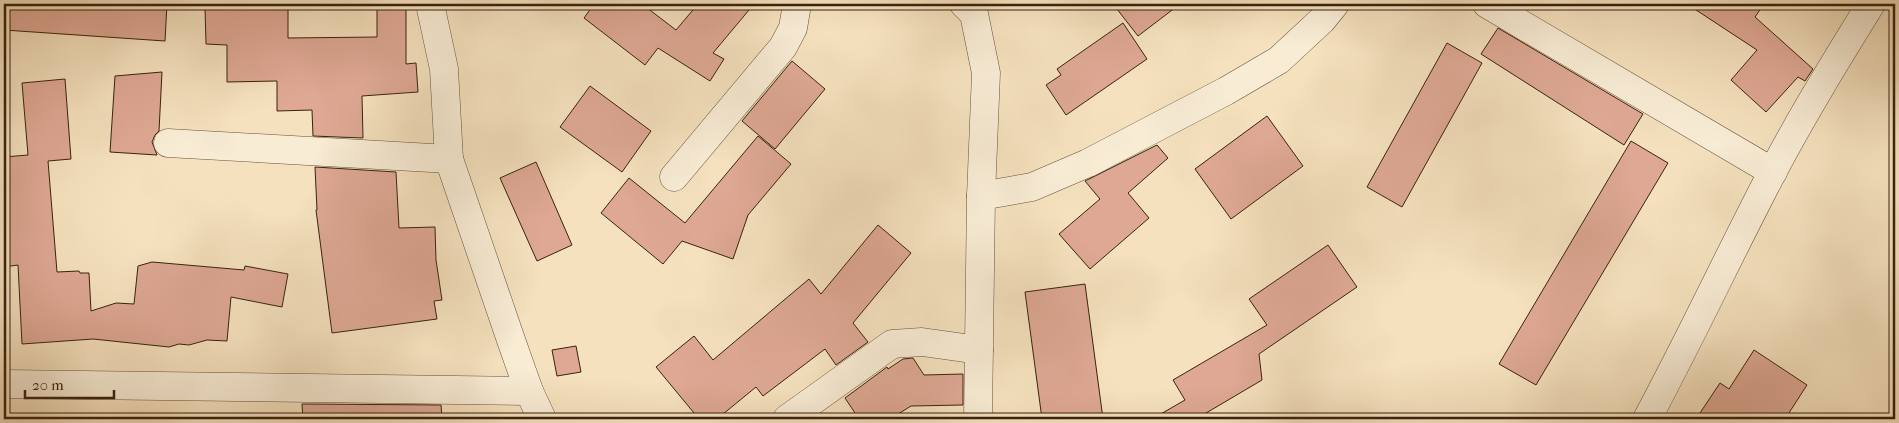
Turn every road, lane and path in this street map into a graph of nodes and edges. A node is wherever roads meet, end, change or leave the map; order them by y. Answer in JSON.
{"nodes":[{"id":1,"x":430,"y":4,"type":"edge"},
{"id":2,"x":797,"y":4,"type":"edge"},
{"id":3,"x":964,"y":4,"type":"edge"},
{"id":4,"x":1335,"y":4,"type":"edge"},
{"id":5,"x":1487,"y":4,"type":"edge"},
{"id":6,"x":1871,"y":4,"type":"edge"},
{"id":7,"x":168,"y":143,"type":"dead end"},
{"id":8,"x":449,"y":159,"type":"junction"},
{"id":9,"x":1773,"y":172,"type":"junction"},
{"id":10,"x":674,"y":177,"type":"dead end"},
{"id":11,"x":981,"y":196,"type":"junction"},
{"id":12,"x":979,"y":350,"type":"junction"},
{"id":13,"x":4,"y":384,"type":"edge"},
{"id":14,"x":529,"y":391,"type":"junction"},
{"id":15,"x":542,"y":419,"type":"edge"},
{"id":16,"x":788,"y":419,"type":"edge"},
{"id":17,"x":978,"y":419,"type":"edge"},
{"id":18,"x":1647,"y":419,"type":"edge"}],
"edges":[{"from":1,"to":8,"type":"street"},
{"from":2,"to":10,"type":"street"},
{"from":3,"to":11,"type":"street"},
{"from":4,"to":11,"type":"street"},
{"from":5,"to":9,"type":"street"},
{"from":6,"to":9,"type":"street"},
{"from":7,"to":8,"type":"street"},
{"from":8,"to":14,"type":"street"},
{"from":9,"to":18,"type":"street"},
{"from":11,"to":12,"type":"street"},
{"from":12,"to":16,"type":"street"},
{"from":12,"to":17,"type":"street"},
{"from":13,"to":14,"type":"street"},
{"from":14,"to":15,"type":"street"}]}
